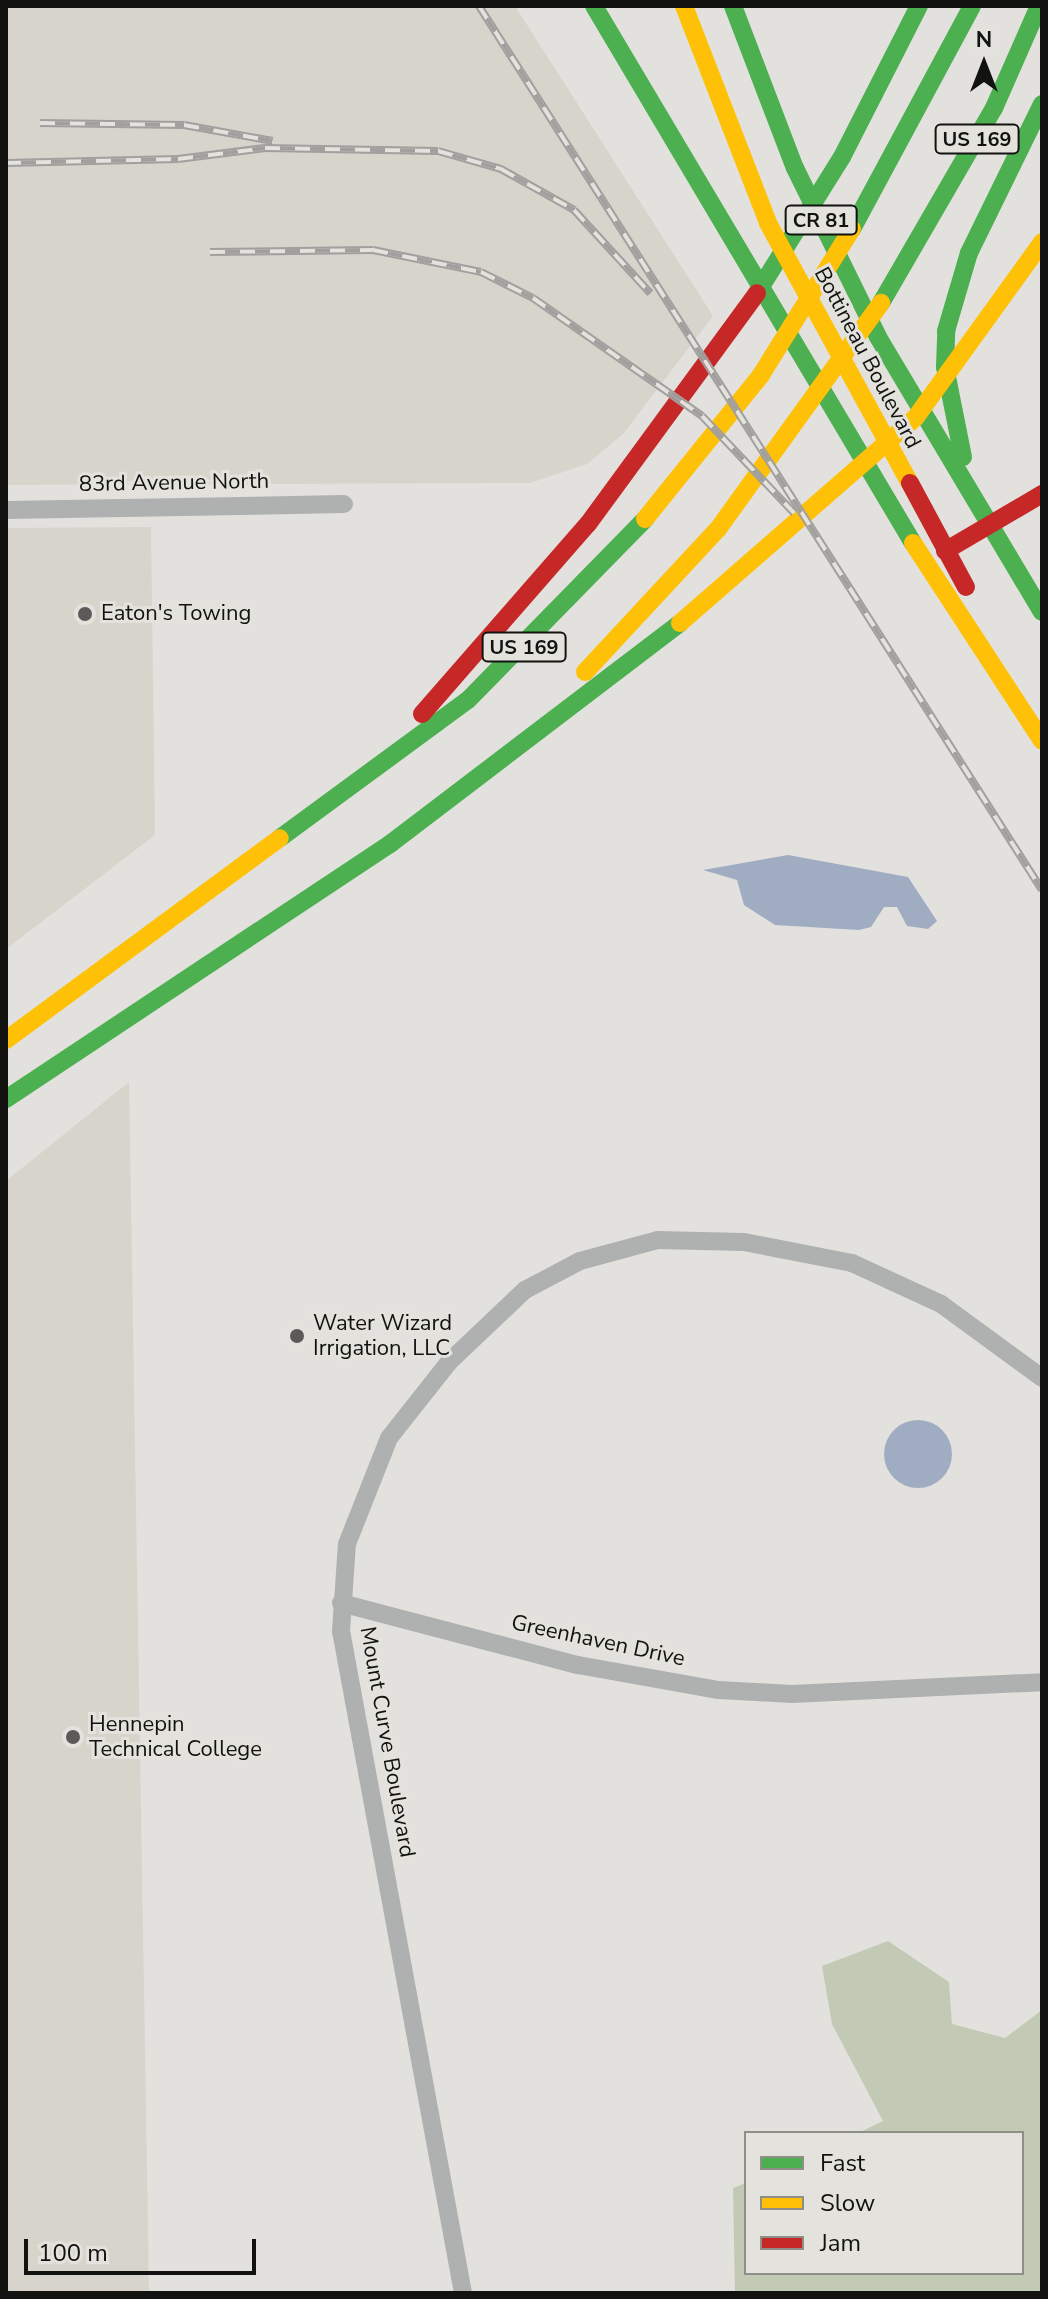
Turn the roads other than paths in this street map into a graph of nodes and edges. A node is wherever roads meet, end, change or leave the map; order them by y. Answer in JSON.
{"nodes":[{"id":1,"x":594,"y":6,"type":"edge"},
{"id":2,"x":684,"y":6,"type":"edge"},
{"id":3,"x":733,"y":6,"type":"edge"},
{"id":4,"x":919,"y":6,"type":"edge"},
{"id":5,"x":972,"y":6,"type":"edge"},
{"id":6,"x":1039,"y":6,"type":"edge"},
{"id":7,"x":1042,"y":104,"type":"edge"},
{"id":8,"x":1042,"y":242,"type":"edge"},
{"id":9,"x":971,"y":488,"type":"junction"},
{"id":10,"x":1042,"y":494,"type":"edge"},
{"id":11,"x":344,"y":504,"type":"dead end"},
{"id":12,"x":6,"y":510,"type":"edge"},
{"id":13,"x":988,"y":524,"type":"junction"},
{"id":14,"x":945,"y":551,"type":"junction"},
{"id":15,"x":1042,"y":612,"type":"edge"},
{"id":16,"x":1042,"y":716,"type":"edge"},
{"id":17,"x":1042,"y":741,"type":"edge"},
{"id":18,"x":342,"y":799,"type":"junction"},
{"id":19,"x":390,"y":844,"type":"junction"},
{"id":20,"x":6,"y":1040,"type":"edge"},
{"id":21,"x":6,"y":1099,"type":"edge"},
{"id":22,"x":1042,"y":1378,"type":"edge"},
{"id":23,"x":341,"y":1603,"type":"junction"},
{"id":24,"x":1042,"y":1682,"type":"edge"},
{"id":25,"x":463,"y":2293,"type":"edge"}],
"edges":[{"from":1,"to":17,"type":"main road"},
{"from":2,"to":14,"type":"main road","name":"Bottineau Boulevard","number":"CR 81"},
{"from":3,"to":9,"type":"main road","name":"Bottineau Boulevard","number":"CR 81"},
{"from":4,"to":18,"type":"main road"},
{"from":5,"to":18,"type":"main road","number":"US 169"},
{"from":6,"to":19,"type":"main road","number":"US 169"},
{"from":7,"to":9,"type":"main road"},
{"from":8,"to":19,"type":"main road"},
{"from":9,"to":13,"type":"main road","name":"Bottineau Boulevard","number":"CR 81"},
{"from":10,"to":13,"type":"main road"},
{"from":11,"to":12,"type":"street","name":"83rd Avenue North"},
{"from":13,"to":14,"type":"main road"},
{"from":13,"to":15,"type":"main road","name":"Bottineau Boulevard","number":"CR 81"},
{"from":14,"to":16,"type":"main road","name":"Bottineau Boulevard","number":"CR 81"},
{"from":18,"to":20,"type":"main road","number":"US 169"},
{"from":19,"to":21,"type":"main road","number":"US 169"},
{"from":22,"to":23,"type":"street","name":"Mount Curve Boulevard"},
{"from":23,"to":24,"type":"street","name":"Greenhaven Drive"},
{"from":23,"to":25,"type":"street","name":"Mount Curve Boulevard"}]}
